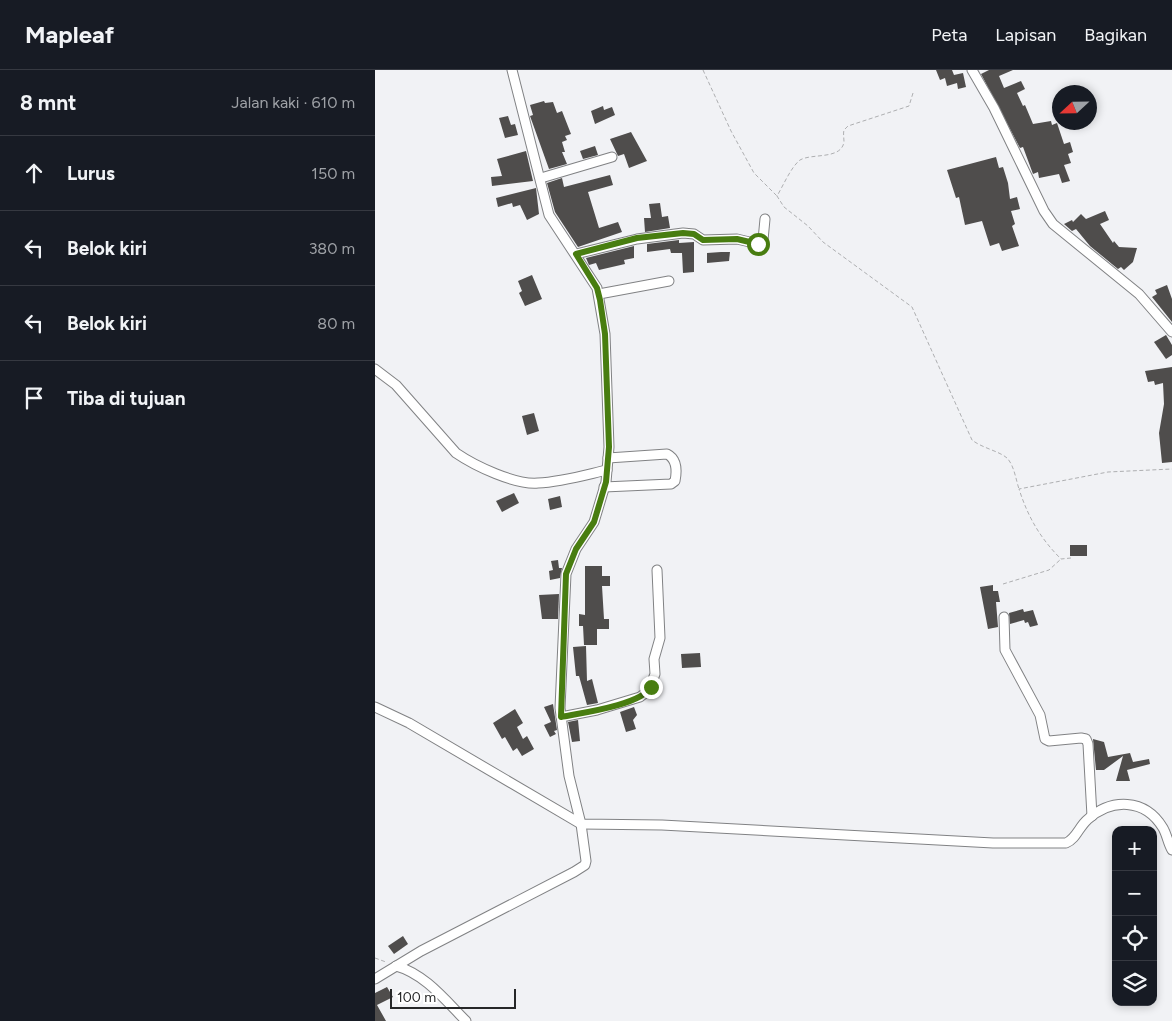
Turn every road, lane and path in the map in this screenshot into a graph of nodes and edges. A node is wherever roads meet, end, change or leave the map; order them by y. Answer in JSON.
{"nodes":[{"id":1,"x":512,"y":70,"type":"edge"},
{"id":2,"x":703,"y":70,"type":"edge"},
{"id":3,"x":972,"y":70,"type":"edge"},
{"id":4,"x":913,"y":93,"type":"dead end"},
{"id":5,"x":612,"y":157,"type":"dead end"},
{"id":6,"x":541,"y":178,"type":"junction"},
{"id":7,"x":777,"y":196,"type":"junction"},
{"id":8,"x":765,"y":219,"type":"dead end"},
{"id":9,"x":576,"y":254,"type":"junction"},
{"id":10,"x":669,"y":281,"type":"dead end"},
{"id":11,"x":599,"y":294,"type":"junction"},
{"id":12,"x":1172,"y":332,"type":"edge"},
{"id":13,"x":375,"y":369,"type":"edge"},
{"id":14,"x":608,"y":458,"type":"junction"},
{"id":15,"x":1172,"y":469,"type":"edge"},
{"id":16,"x":607,"y":470,"type":"junction"},
{"id":17,"x":604,"y":487,"type":"junction"},
{"id":18,"x":1019,"y":489,"type":"junction"},
{"id":19,"x":1071,"y":558,"type":"dead end"},
{"id":20,"x":1061,"y":559,"type":"junction"},
{"id":21,"x":657,"y":570,"type":"dead end"},
{"id":22,"x":1003,"y":584,"type":"dead end"},
{"id":23,"x":1003,"y":617,"type":"dead end"},
{"id":24,"x":375,"y":707,"type":"edge"},
{"id":25,"x":561,"y":717,"type":"junction"},
{"id":26,"x":1092,"y":816,"type":"junction"},
{"id":27,"x":581,"y":824,"type":"junction"},
{"id":28,"x":1172,"y":850,"type":"edge"},
{"id":29,"x":394,"y":968,"type":"junction"},
{"id":30,"x":377,"y":979,"type":"edge"},
{"id":31,"x":465,"y":1021,"type":"edge"}],
"edges":[{"from":1,"to":6,"type":"street"},
{"from":2,"to":7,"type":"path"},
{"from":3,"to":12,"type":"street"},
{"from":4,"to":7,"type":"path"},
{"from":5,"to":6,"type":"street"},
{"from":6,"to":9,"type":"street"},
{"from":7,"to":18,"type":"path"},
{"from":8,"to":9,"type":"street"},
{"from":9,"to":11,"type":"street"},
{"from":10,"to":11,"type":"street"},
{"from":11,"to":14,"type":"street"},
{"from":13,"to":16,"type":"street"},
{"from":14,"to":16,"type":"street"},
{"from":14,"to":17,"type":"street"},
{"from":15,"to":18,"type":"path"},
{"from":16,"to":17,"type":"street"},
{"from":17,"to":25,"type":"street"},
{"from":18,"to":20,"type":"path"},
{"from":19,"to":20,"type":"path"},
{"from":20,"to":22,"type":"path"},
{"from":21,"to":25,"type":"street"},
{"from":23,"to":26,"type":"street"},
{"from":24,"to":27,"type":"street"},
{"from":25,"to":27,"type":"street"},
{"from":26,"to":27,"type":"street"},
{"from":26,"to":28,"type":"street"},
{"from":27,"to":29,"type":"street"},
{"from":29,"to":30,"type":"street"},
{"from":29,"to":31,"type":"street"}]}
